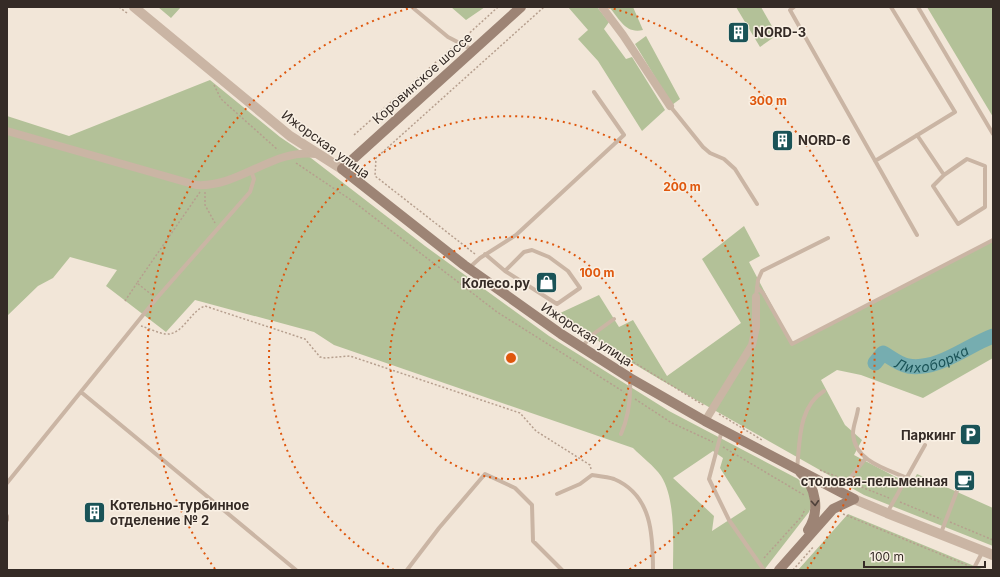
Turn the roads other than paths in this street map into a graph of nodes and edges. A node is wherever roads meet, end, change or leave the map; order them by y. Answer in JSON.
{"nodes":[{"id":1,"x":412,"y":7,"type":"edge"},
{"id":2,"x":521,"y":7,"type":"edge"},
{"id":3,"x":602,"y":7,"type":"edge"},
{"id":4,"x":794,"y":7,"type":"edge"},
{"id":5,"x":891,"y":7,"type":"edge"},
{"id":6,"x":918,"y":7,"type":"edge"},
{"id":7,"x":133,"y":12,"type":"edge"},
{"id":8,"x":473,"y":50,"type":"junction"},
{"id":9,"x":594,"y":92,"type":"dead end"},
{"id":10,"x":670,"y":106,"type":"joint"},
{"id":11,"x":7,"y":131,"type":"edge"},
{"id":12,"x":993,"y":134,"type":"edge"},
{"id":13,"x":917,"y":135,"type":"junction"},
{"id":14,"x":316,"y":154,"type":"junction"},
{"id":15,"x":875,"y":160,"type":"junction"},
{"id":16,"x":342,"y":169,"type":"junction"},
{"id":17,"x":251,"y":171,"type":"junction"},
{"id":18,"x":944,"y":175,"type":"junction"},
{"id":19,"x":757,"y":204,"type":"dead end"},
{"id":20,"x":917,"y":235,"type":"dead end"},
{"id":21,"x":828,"y":238,"type":"dead end"},
{"id":22,"x":993,"y":240,"type":"edge"},
{"id":23,"x":485,"y":254,"type":"junction"},
{"id":24,"x":469,"y":268,"type":"junction"},
{"id":25,"x":506,"y":271,"type":"junction"},
{"id":26,"x":757,"y":287,"type":"junction"},
{"id":27,"x":756,"y":297,"type":"joint"},
{"id":28,"x":614,"y":319,"type":"dead end"},
{"id":29,"x":581,"y":348,"type":"junction"},
{"id":30,"x":630,"y":378,"type":"junction"},
{"id":31,"x":824,"y":391,"type":"dead end"},
{"id":32,"x":81,"y":392,"type":"junction"},
{"id":33,"x":858,"y":409,"type":"dead end"},
{"id":34,"x":705,"y":421,"type":"junction"},
{"id":35,"x":722,"y":430,"type":"junction"},
{"id":36,"x":621,"y":434,"type":"dead end"},
{"id":37,"x":925,"y":445,"type":"dead end"},
{"id":38,"x":865,"y":459,"type":"junction"},
{"id":39,"x":797,"y":469,"type":"junction"},
{"id":40,"x":907,"y":478,"type":"junction"},
{"id":41,"x":848,"y":481,"type":"dead end"},
{"id":42,"x":7,"y":483,"type":"edge"},
{"id":43,"x":960,"y":483,"type":"dead end"},
{"id":44,"x":557,"y":494,"type":"dead end"},
{"id":45,"x":854,"y":499,"type":"junction"},
{"id":46,"x":886,"y":514,"type":"junction"},
{"id":47,"x":7,"y":516,"type":"edge"},
{"id":48,"x":7,"y":520,"type":"edge"},
{"id":49,"x":940,"y":534,"type":"junction"},
{"id":50,"x":796,"y":549,"type":"junction"},
{"id":51,"x":983,"y":551,"type":"junction"},
{"id":52,"x":993,"y":555,"type":"edge"},
{"id":53,"x":974,"y":569,"type":"edge"},
{"id":54,"x":296,"y":570,"type":"edge"},
{"id":55,"x":407,"y":570,"type":"edge"},
{"id":56,"x":562,"y":570,"type":"edge"},
{"id":57,"x":653,"y":570,"type":"edge"},
{"id":58,"x":764,"y":570,"type":"edge"},
{"id":59,"x":779,"y":570,"type":"edge"}],
"edges":[{"from":1,"to":8,"type":"lane"},
{"from":2,"to":8,"type":"main road","name":"Коровинское шоссе"},
{"from":3,"to":10,"type":"street"},
{"from":4,"to":15,"type":"lane"},
{"from":5,"to":13,"type":"lane"},
{"from":6,"to":12,"type":"lane"},
{"from":7,"to":14,"type":"street","name":"Ижорская улица"},
{"from":8,"to":16,"type":"main road","name":"Коровинское шоссе"},
{"from":9,"to":23,"type":"lane"},
{"from":10,"to":19,"type":"lane"},
{"from":11,"to":17,"type":"street"},
{"from":13,"to":15,"type":"lane"},
{"from":13,"to":18,"type":"lane"},
{"from":14,"to":16,"type":"street","name":"Ижорская улица"},
{"from":14,"to":17,"type":"street"},
{"from":15,"to":20,"type":"lane"},
{"from":16,"to":24,"type":"main road","name":"Ижорская улица"},
{"from":17,"to":32,"type":"lane"},
{"from":18,"to":18,"type":"lane"},
{"from":21,"to":26,"type":"lane"},
{"from":22,"to":26,"type":"lane"},
{"from":23,"to":24,"type":"lane"},
{"from":23,"to":25,"type":"lane"},
{"from":24,"to":29,"type":"main road","name":"Ижорская улица"},
{"from":25,"to":25,"type":"lane"},
{"from":26,"to":27,"type":"lane"},
{"from":27,"to":34,"type":"street"},
{"from":28,"to":29,"type":"lane"},
{"from":29,"to":30,"type":"main road","name":"Ижорская улица"},
{"from":30,"to":34,"type":"main road","name":"Ижорская улица"},
{"from":30,"to":36,"type":"lane"},
{"from":31,"to":39,"type":"lane"},
{"from":32,"to":42,"type":"lane"},
{"from":32,"to":54,"type":"lane"},
{"from":33,"to":38,"type":"lane"},
{"from":34,"to":35,"type":"main road","name":"Ижорская улица"},
{"from":35,"to":39,"type":"main road","name":"Ижорская улица"},
{"from":35,"to":58,"type":"lane"},
{"from":37,"to":40,"type":"lane"},
{"from":38,"to":40,"type":"lane"},
{"from":38,"to":41,"type":"lane"},
{"from":39,"to":45,"type":"main road","name":"Ижорская улица"},
{"from":39,"to":50,"type":"main road","one_way":true},
{"from":40,"to":46,"type":"lane"},
{"from":43,"to":49,"type":"lane"},
{"from":44,"to":57,"type":"lane"},
{"from":45,"to":46,"type":"street","name":"Ижорская улица"},
{"from":45,"to":50,"type":"main road"},
{"from":46,"to":49,"type":"street","name":"Ижорская улица"},
{"from":47,"to":48,"type":"lane"},
{"from":49,"to":51,"type":"street","name":"Ижорская улица"},
{"from":50,"to":59,"type":"main road"},
{"from":51,"to":52,"type":"street","name":"Ижорская улица"},
{"from":51,"to":53,"type":"lane"},
{"from":55,"to":56,"type":"lane"}]}
